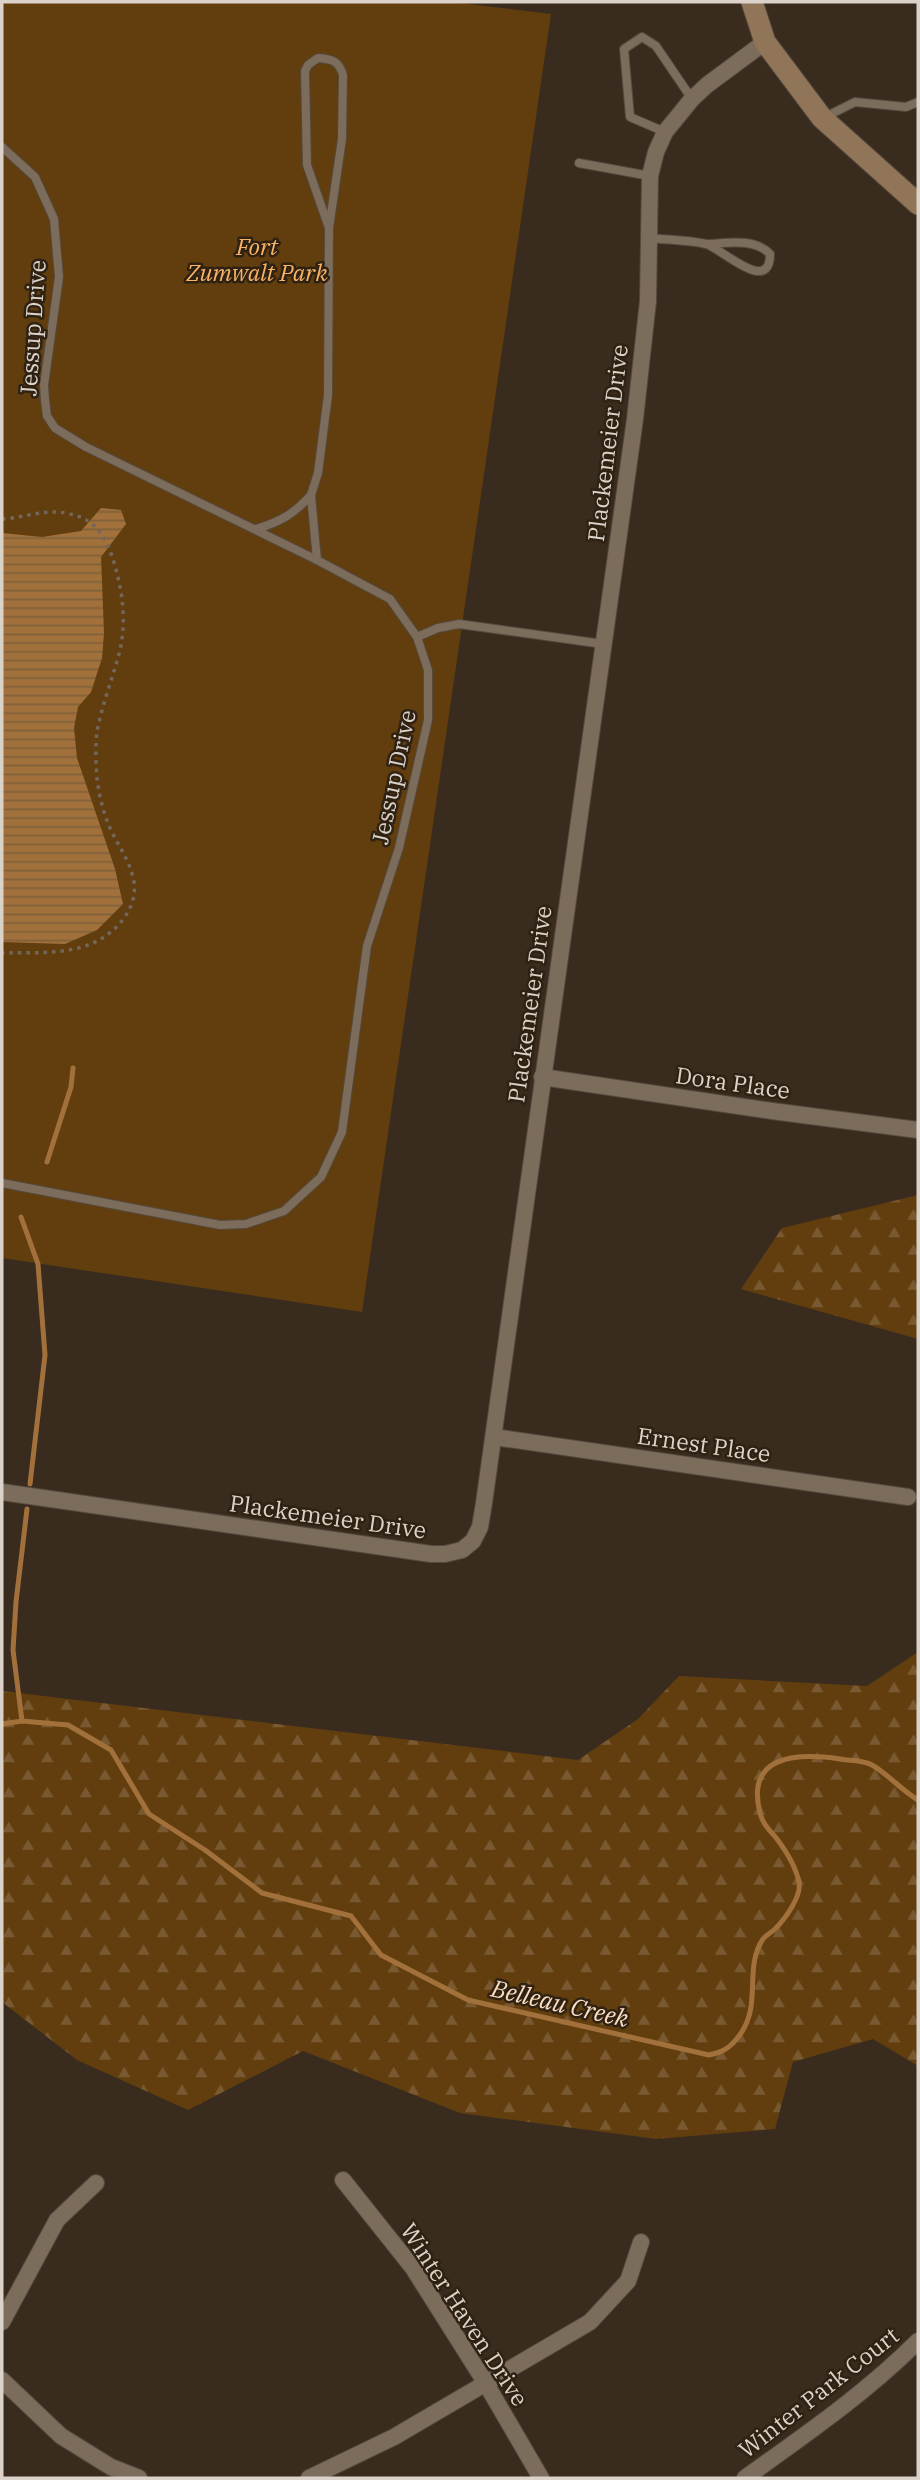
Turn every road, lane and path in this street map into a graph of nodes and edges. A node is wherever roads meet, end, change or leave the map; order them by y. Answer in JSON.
{"nodes":[{"id":1,"x":752,"y":2,"type":"edge"},
{"id":2,"x":765,"y":42,"type":"junction"},
{"id":3,"x":692,"y":99,"type":"junction"},
{"id":4,"x":918,"y":102,"type":"edge"},
{"id":5,"x":822,"y":118,"type":"junction"},
{"id":6,"x":665,"y":132,"type":"junction"},
{"id":7,"x":2,"y":147,"type":"edge"},
{"id":8,"x":579,"y":163,"type":"dead end"},
{"id":9,"x":650,"y":176,"type":"junction"},
{"id":10,"x":918,"y":204,"type":"edge"},
{"id":11,"x":329,"y":228,"type":"junction"},
{"id":12,"x":650,"y":238,"type":"junction"},
{"id":13,"x":708,"y":244,"type":"junction"},
{"id":14,"x":311,"y":495,"type":"junction"},
{"id":15,"x":2,"y":519,"type":"edge"},
{"id":16,"x":255,"y":530,"type":"junction"},
{"id":17,"x":317,"y":559,"type":"junction"},
{"id":18,"x":417,"y":637,"type":"junction"},
{"id":19,"x":603,"y":644,"type":"junction"},
{"id":20,"x":2,"y":953,"type":"edge"},
{"id":21,"x":542,"y":1077,"type":"junction"},
{"id":22,"x":918,"y":1130,"type":"edge"},
{"id":23,"x":2,"y":1183,"type":"edge"},
{"id":24,"x":494,"y":1437,"type":"junction"},
{"id":25,"x":2,"y":1492,"type":"edge"},
{"id":26,"x":908,"y":1497,"type":"dead end"},
{"id":27,"x":343,"y":2180,"type":"dead end"},
{"id":28,"x":96,"y":2183,"type":"dead end"},
{"id":29,"x":641,"y":2242,"type":"dead end"},
{"id":30,"x":2,"y":2322,"type":"edge"},
{"id":31,"x":918,"y":2341,"type":"edge"},
{"id":32,"x":2,"y":2380,"type":"edge"},
{"id":33,"x":485,"y":2382,"type":"junction"},
{"id":34,"x":105,"y":2471,"type":"edge"},
{"id":35,"x":139,"y":2478,"type":"edge"},
{"id":36,"x":309,"y":2478,"type":"edge"},
{"id":37,"x":541,"y":2478,"type":"edge"},
{"id":38,"x":745,"y":2478,"type":"edge"}],
"edges":[{"from":1,"to":2,"type":"street"},
{"from":2,"to":3,"type":"street","name":"Plackemeier Drive"},
{"from":2,"to":5,"type":"street"},
{"from":3,"to":6,"type":"street","name":"Plackemeier Drive"},
{"from":3,"to":6,"type":"lane"},
{"from":4,"to":5,"type":"lane"},
{"from":5,"to":10,"type":"street"},
{"from":6,"to":9,"type":"street","name":"Plackemeier Drive"},
{"from":7,"to":16,"type":"lane","name":"Jessup Drive"},
{"from":8,"to":9,"type":"lane"},
{"from":9,"to":12,"type":"street","name":"Plackemeier Drive"},
{"from":11,"to":11,"type":"lane"},
{"from":11,"to":14,"type":"lane"},
{"from":12,"to":13,"type":"lane"},
{"from":12,"to":19,"type":"street","name":"Plackemeier Drive"},
{"from":13,"to":13,"type":"lane"},
{"from":14,"to":16,"type":"lane"},
{"from":14,"to":17,"type":"lane"},
{"from":15,"to":20,"type":"path"},
{"from":16,"to":17,"type":"lane","name":"Jessup Drive"},
{"from":17,"to":18,"type":"lane","name":"Jessup Drive"},
{"from":18,"to":19,"type":"lane"},
{"from":18,"to":23,"type":"lane","name":"Jessup Drive"},
{"from":19,"to":21,"type":"street","name":"Plackemeier Drive"},
{"from":21,"to":22,"type":"street","name":"Dora Place"},
{"from":21,"to":24,"type":"street","name":"Plackemeier Drive"},
{"from":24,"to":25,"type":"street","name":"Plackemeier Drive"},
{"from":24,"to":26,"type":"street","name":"Ernest Place"},
{"from":27,"to":33,"type":"street","name":"Winter Haven Drive"},
{"from":28,"to":30,"type":"street"},
{"from":29,"to":33,"type":"street"},
{"from":31,"to":38,"type":"street","name":"Winter Park Court"},
{"from":32,"to":34,"type":"street"},
{"from":33,"to":36,"type":"street"},
{"from":33,"to":37,"type":"street","name":"Winter Haven Drive"},
{"from":34,"to":35,"type":"street"}]}
